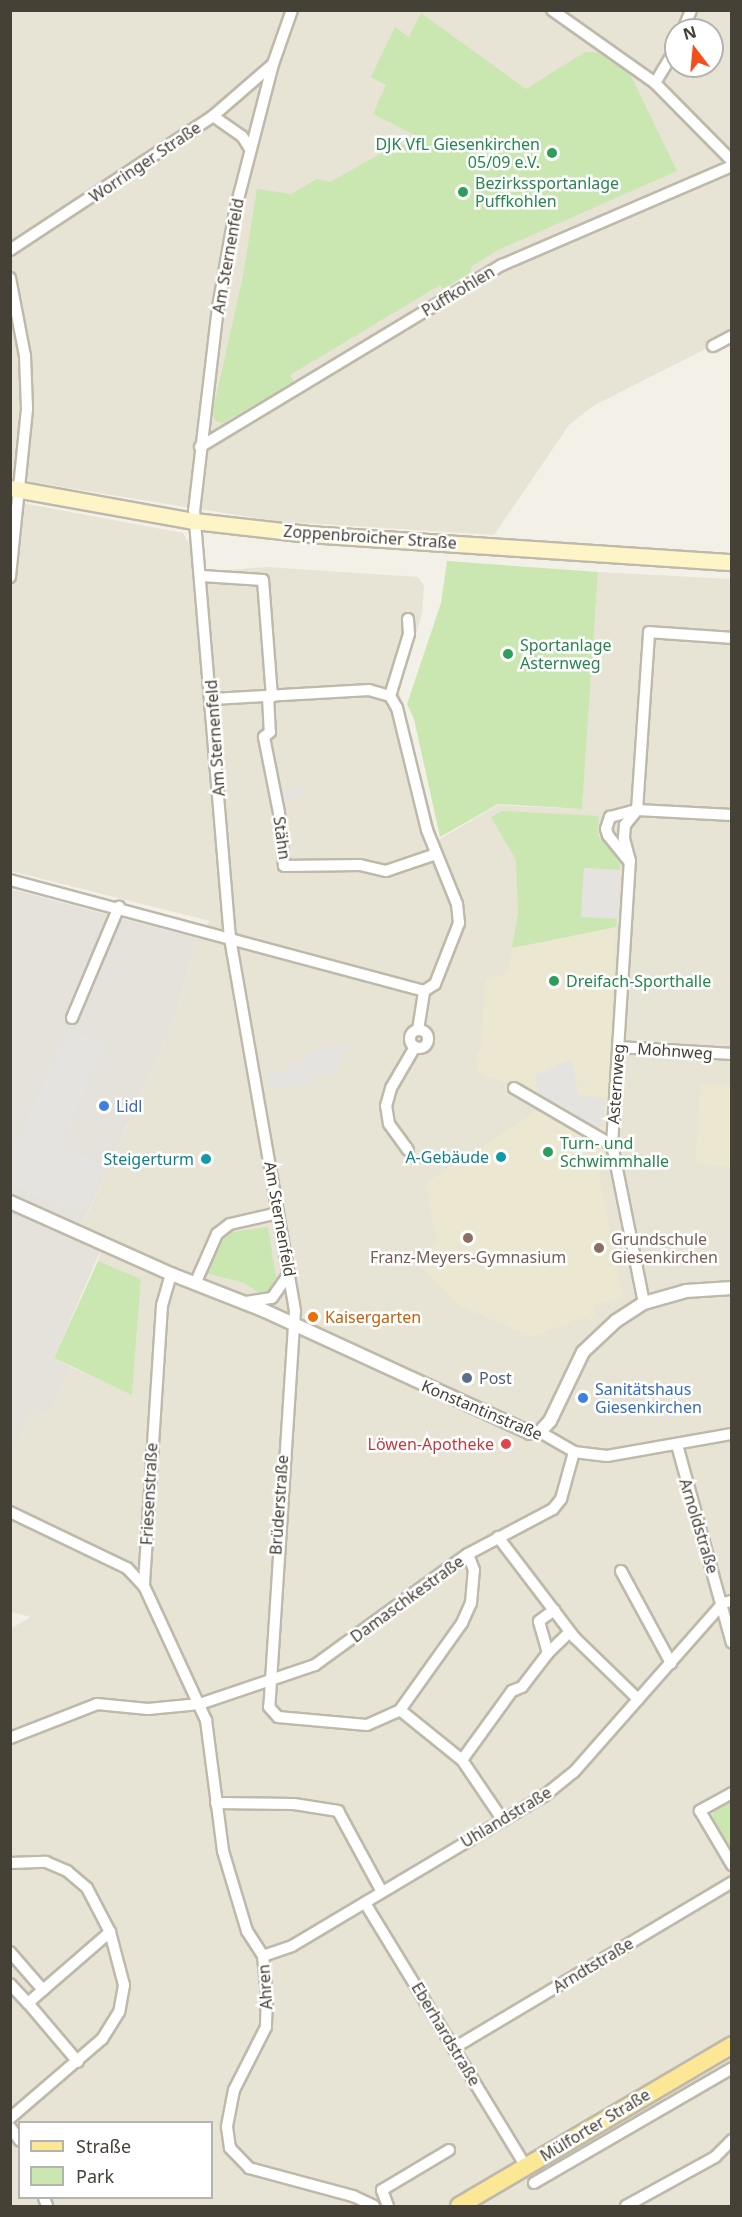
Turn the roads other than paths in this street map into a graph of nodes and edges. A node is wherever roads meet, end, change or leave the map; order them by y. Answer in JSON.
{"nodes":[{"id":1,"x":292,"y":10,"type":"edge"},
{"id":2,"x":552,"y":10,"type":"edge"},
{"id":3,"x":273,"y":64,"type":"junction"},
{"id":4,"x":664,"y":68,"type":"edge"},
{"id":5,"x":655,"y":83,"type":"junction"},
{"id":6,"x":213,"y":116,"type":"junction"},
{"id":7,"x":250,"y":150,"type":"junction"},
{"id":8,"x":732,"y":161,"type":"edge"},
{"id":9,"x":732,"y":166,"type":"edge"},
{"id":10,"x":10,"y":250,"type":"edge"},
{"id":11,"x":10,"y":278,"type":"edge"},
{"id":12,"x":732,"y":336,"type":"edge"},
{"id":13,"x":713,"y":346,"type":"dead end"},
{"id":14,"x":200,"y":447,"type":"junction"},
{"id":15,"x":15,"y":489,"type":"edge"},
{"id":16,"x":194,"y":521,"type":"junction"},
{"id":17,"x":732,"y":562,"type":"edge"},
{"id":18,"x":202,"y":576,"type":"junction"},
{"id":19,"x":10,"y":577,"type":"edge"},
{"id":20,"x":408,"y":619,"type":"dead end"},
{"id":21,"x":732,"y":638,"type":"edge"},
{"id":22,"x":390,"y":696,"type":"junction"},
{"id":23,"x":270,"y":697,"type":"junction"},
{"id":24,"x":213,"y":699,"type":"junction"},
{"id":25,"x":637,"y":810,"type":"junction"},
{"id":26,"x":732,"y":815,"type":"edge"},
{"id":27,"x":436,"y":854,"type":"junction"},
{"id":28,"x":630,"y":861,"type":"junction"},
{"id":29,"x":10,"y":880,"type":"edge"},
{"id":30,"x":119,"y":907,"type":"junction"},
{"id":31,"x":230,"y":938,"type":"junction"},
{"id":32,"x":424,"y":991,"type":"junction"},
{"id":33,"x":72,"y":1018,"type":"dead end"},
{"id":34,"x":618,"y":1047,"type":"junction"},
{"id":35,"x":732,"y":1054,"type":"edge"},
{"id":36,"x":514,"y":1088,"type":"dead end"},
{"id":37,"x":612,"y":1145,"type":"junction"},
{"id":38,"x":408,"y":1150,"type":"dead end"},
{"id":39,"x":10,"y":1202,"type":"edge"},
{"id":40,"x":278,"y":1213,"type":"junction"},
{"id":41,"x":171,"y":1274,"type":"junction"},
{"id":42,"x":289,"y":1274,"type":"junction"},
{"id":43,"x":195,"y":1284,"type":"junction"},
{"id":44,"x":732,"y":1288,"type":"edge"},
{"id":45,"x":245,"y":1302,"type":"junction"},
{"id":46,"x":644,"y":1303,"type":"junction"},
{"id":47,"x":293,"y":1326,"type":"junction"},
{"id":48,"x":540,"y":1432,"type":"junction"},
{"id":49,"x":732,"y":1434,"type":"edge"},
{"id":50,"x":678,"y":1445,"type":"junction"},
{"id":51,"x":574,"y":1452,"type":"junction"},
{"id":52,"x":10,"y":1512,"type":"edge"},
{"id":53,"x":498,"y":1537,"type":"junction"},
{"id":54,"x":468,"y":1554,"type":"junction"},
{"id":55,"x":621,"y":1571,"type":"dead end"},
{"id":56,"x":144,"y":1586,"type":"junction"},
{"id":57,"x":727,"y":1602,"type":"edge"},
{"id":58,"x":554,"y":1610,"type":"junction"},
{"id":59,"x":570,"y":1632,"type":"junction"},
{"id":60,"x":732,"y":1642,"type":"edge"},
{"id":61,"x":548,"y":1653,"type":"junction"},
{"id":62,"x":671,"y":1663,"type":"junction"},
{"id":63,"x":267,"y":1683,"type":"junction"},
{"id":64,"x":638,"y":1699,"type":"junction"},
{"id":65,"x":200,"y":1704,"type":"junction"},
{"id":66,"x":400,"y":1710,"type":"junction"},
{"id":67,"x":10,"y":1738,"type":"edge"},
{"id":68,"x":462,"y":1760,"type":"junction"},
{"id":69,"x":732,"y":1793,"type":"edge"},
{"id":70,"x":216,"y":1803,"type":"junction"},
{"id":71,"x":502,"y":1819,"type":"junction"},
{"id":72,"x":10,"y":1863,"type":"edge"},
{"id":73,"x":732,"y":1865,"type":"edge"},
{"id":74,"x":732,"y":1882,"type":"edge"},
{"id":75,"x":382,"y":1892,"type":"junction"},
{"id":76,"x":365,"y":1903,"type":"junction"},
{"id":77,"x":110,"y":1932,"type":"junction"},
{"id":78,"x":10,"y":1952,"type":"edge"},
{"id":79,"x":263,"y":1956,"type":"junction"},
{"id":80,"x":25,"y":1968,"type":"junction"},
{"id":81,"x":10,"y":1982,"type":"edge"},
{"id":82,"x":43,"y":1990,"type":"junction"},
{"id":83,"x":28,"y":2002,"type":"junction"},
{"id":84,"x":732,"y":2045,"type":"edge"},
{"id":85,"x":454,"y":2048,"type":"junction"},
{"id":86,"x":78,"y":2062,"type":"junction"},
{"id":87,"x":732,"y":2068,"type":"edge"},
{"id":88,"x":10,"y":2118,"type":"edge"},
{"id":89,"x":732,"y":2140,"type":"edge"},
{"id":90,"x":449,"y":2150,"type":"dead end"},
{"id":91,"x":526,"y":2167,"type":"junction"},
{"id":92,"x":534,"y":2183,"type":"dead end"},
{"id":93,"x":374,"y":2206,"type":"edge"},
{"id":94,"x":388,"y":2206,"type":"edge"},
{"id":95,"x":459,"y":2206,"type":"edge"},
{"id":96,"x":626,"y":2206,"type":"edge"}],
"edges":[{"from":1,"to":3,"type":"street","name":"Am Sternenfeld"},
{"from":2,"to":5,"type":"street"},
{"from":3,"to":6,"type":"street","name":"Worringer Straße"},
{"from":3,"to":7,"type":"street","name":"Am Sternenfeld"},
{"from":4,"to":5,"type":"street"},
{"from":5,"to":8,"type":"street"},
{"from":6,"to":7,"type":"street"},
{"from":6,"to":10,"type":"street","name":"Worringer Straße"},
{"from":7,"to":14,"type":"street","name":"Am Sternenfeld"},
{"from":9,"to":14,"type":"street","name":"Puffkohlen"},
{"from":11,"to":15,"type":"street"},
{"from":12,"to":13,"type":"street"},
{"from":14,"to":16,"type":"street","name":"Am Sternenfeld"},
{"from":15,"to":16,"type":"main road","name":"Zoppenbroicher Straße"},
{"from":15,"to":19,"type":"street"},
{"from":16,"to":17,"type":"main road","name":"Zoppenbroicher Straße"},
{"from":16,"to":18,"type":"street","name":"Am Sternenfeld"},
{"from":18,"to":23,"type":"street"},
{"from":18,"to":24,"type":"street","name":"Am Sternenfeld"},
{"from":20,"to":22,"type":"street"},
{"from":21,"to":25,"type":"street","name":"Asternweg"},
{"from":22,"to":23,"type":"street"},
{"from":22,"to":27,"type":"street"},
{"from":23,"to":24,"type":"street"},
{"from":23,"to":27,"type":"street","name":"Stähn"},
{"from":24,"to":31,"type":"street","name":"Am Sternenfeld"},
{"from":25,"to":26,"type":"street"},
{"from":25,"to":28,"type":"street","name":"Asternweg"},
{"from":25,"to":28,"type":"street"},
{"from":27,"to":32,"type":"street"},
{"from":28,"to":34,"type":"street","name":"Asternweg"},
{"from":29,"to":30,"type":"street"},
{"from":30,"to":31,"type":"street"},
{"from":30,"to":33,"type":"street"},
{"from":31,"to":32,"type":"street"},
{"from":31,"to":40,"type":"street","name":"Am Sternenfeld"},
{"from":32,"to":38,"type":"street"},
{"from":34,"to":35,"type":"street","name":"Mohnweg"},
{"from":34,"to":37,"type":"street","name":"Asternweg"},
{"from":36,"to":37,"type":"street"},
{"from":37,"to":46,"type":"street","name":"Asternweg"},
{"from":39,"to":41,"type":"street","name":"Konstantinstraße"},
{"from":40,"to":42,"type":"street","name":"Am Sternenfeld"},
{"from":40,"to":43,"type":"street"},
{"from":41,"to":43,"type":"street","name":"Konstantinstraße"},
{"from":41,"to":56,"type":"street","name":"Friesenstraße"},
{"from":42,"to":45,"type":"street"},
{"from":42,"to":47,"type":"street","name":"Am Sternenfeld"},
{"from":43,"to":45,"type":"street","name":"Konstantinstraße"},
{"from":44,"to":46,"type":"street"},
{"from":45,"to":47,"type":"street","name":"Konstantinstraße"},
{"from":46,"to":48,"type":"street"},
{"from":47,"to":48,"type":"street","name":"Konstantinstraße"},
{"from":47,"to":63,"type":"street","name":"Brüderstraße"},
{"from":48,"to":51,"type":"street","name":"Konstantinstraße"},
{"from":49,"to":50,"type":"street","name":"Konstantinstraße"},
{"from":50,"to":51,"type":"street","name":"Konstantinstraße"},
{"from":50,"to":57,"type":"street","name":"Arnoldstraße"},
{"from":51,"to":53,"type":"street","name":"Damaschkestraße"},
{"from":52,"to":56,"type":"street"},
{"from":53,"to":54,"type":"street","name":"Damaschkestraße"},
{"from":53,"to":58,"type":"street"},
{"from":54,"to":63,"type":"street","name":"Damaschkestraße"},
{"from":54,"to":66,"type":"street"},
{"from":55,"to":62,"type":"street"},
{"from":56,"to":65,"type":"street","name":"Friesenstraße"},
{"from":57,"to":60,"type":"street","name":"Arnoldstraße"},
{"from":57,"to":62,"type":"street","name":"Uhlandstraße"},
{"from":58,"to":59,"type":"street"},
{"from":58,"to":61,"type":"street"},
{"from":59,"to":61,"type":"street"},
{"from":59,"to":64,"type":"street"},
{"from":61,"to":68,"type":"street"},
{"from":62,"to":64,"type":"street","name":"Uhlandstraße"},
{"from":63,"to":65,"type":"street","name":"Damaschkestraße"},
{"from":63,"to":66,"type":"street","name":"Brüderstraße"},
{"from":64,"to":71,"type":"street","name":"Uhlandstraße"},
{"from":65,"to":67,"type":"street","name":"Damaschkestraße"},
{"from":65,"to":70,"type":"street","name":"Ahren"},
{"from":66,"to":68,"type":"street"},
{"from":68,"to":71,"type":"street"},
{"from":69,"to":73,"type":"street"},
{"from":70,"to":75,"type":"street"},
{"from":70,"to":79,"type":"street","name":"Ahren"},
{"from":71,"to":75,"type":"street","name":"Uhlandstraße"},
{"from":72,"to":77,"type":"street"},
{"from":74,"to":85,"type":"street","name":"Arndtstraße"},
{"from":75,"to":76,"type":"street","name":"Uhlandstraße"},
{"from":76,"to":79,"type":"street","name":"Uhlandstraße"},
{"from":76,"to":85,"type":"street","name":"Eberhardstraße"},
{"from":77,"to":82,"type":"street"},
{"from":77,"to":86,"type":"street"},
{"from":78,"to":80,"type":"street"},
{"from":79,"to":93,"type":"street","name":"Ahren"},
{"from":80,"to":81,"type":"street"},
{"from":80,"to":82,"type":"street"},
{"from":81,"to":83,"type":"street"},
{"from":82,"to":83,"type":"street"},
{"from":83,"to":86,"type":"street"},
{"from":84,"to":91,"type":"main road","name":"Mülforter Straße"},
{"from":85,"to":91,"type":"street","name":"Eberhardstraße"},
{"from":86,"to":88,"type":"street"},
{"from":87,"to":92,"type":"street","name":"Mülforter Straße"},
{"from":89,"to":96,"type":"street"},
{"from":90,"to":94,"type":"street"},
{"from":91,"to":95,"type":"main road","name":"Mülforter Straße"}]}
